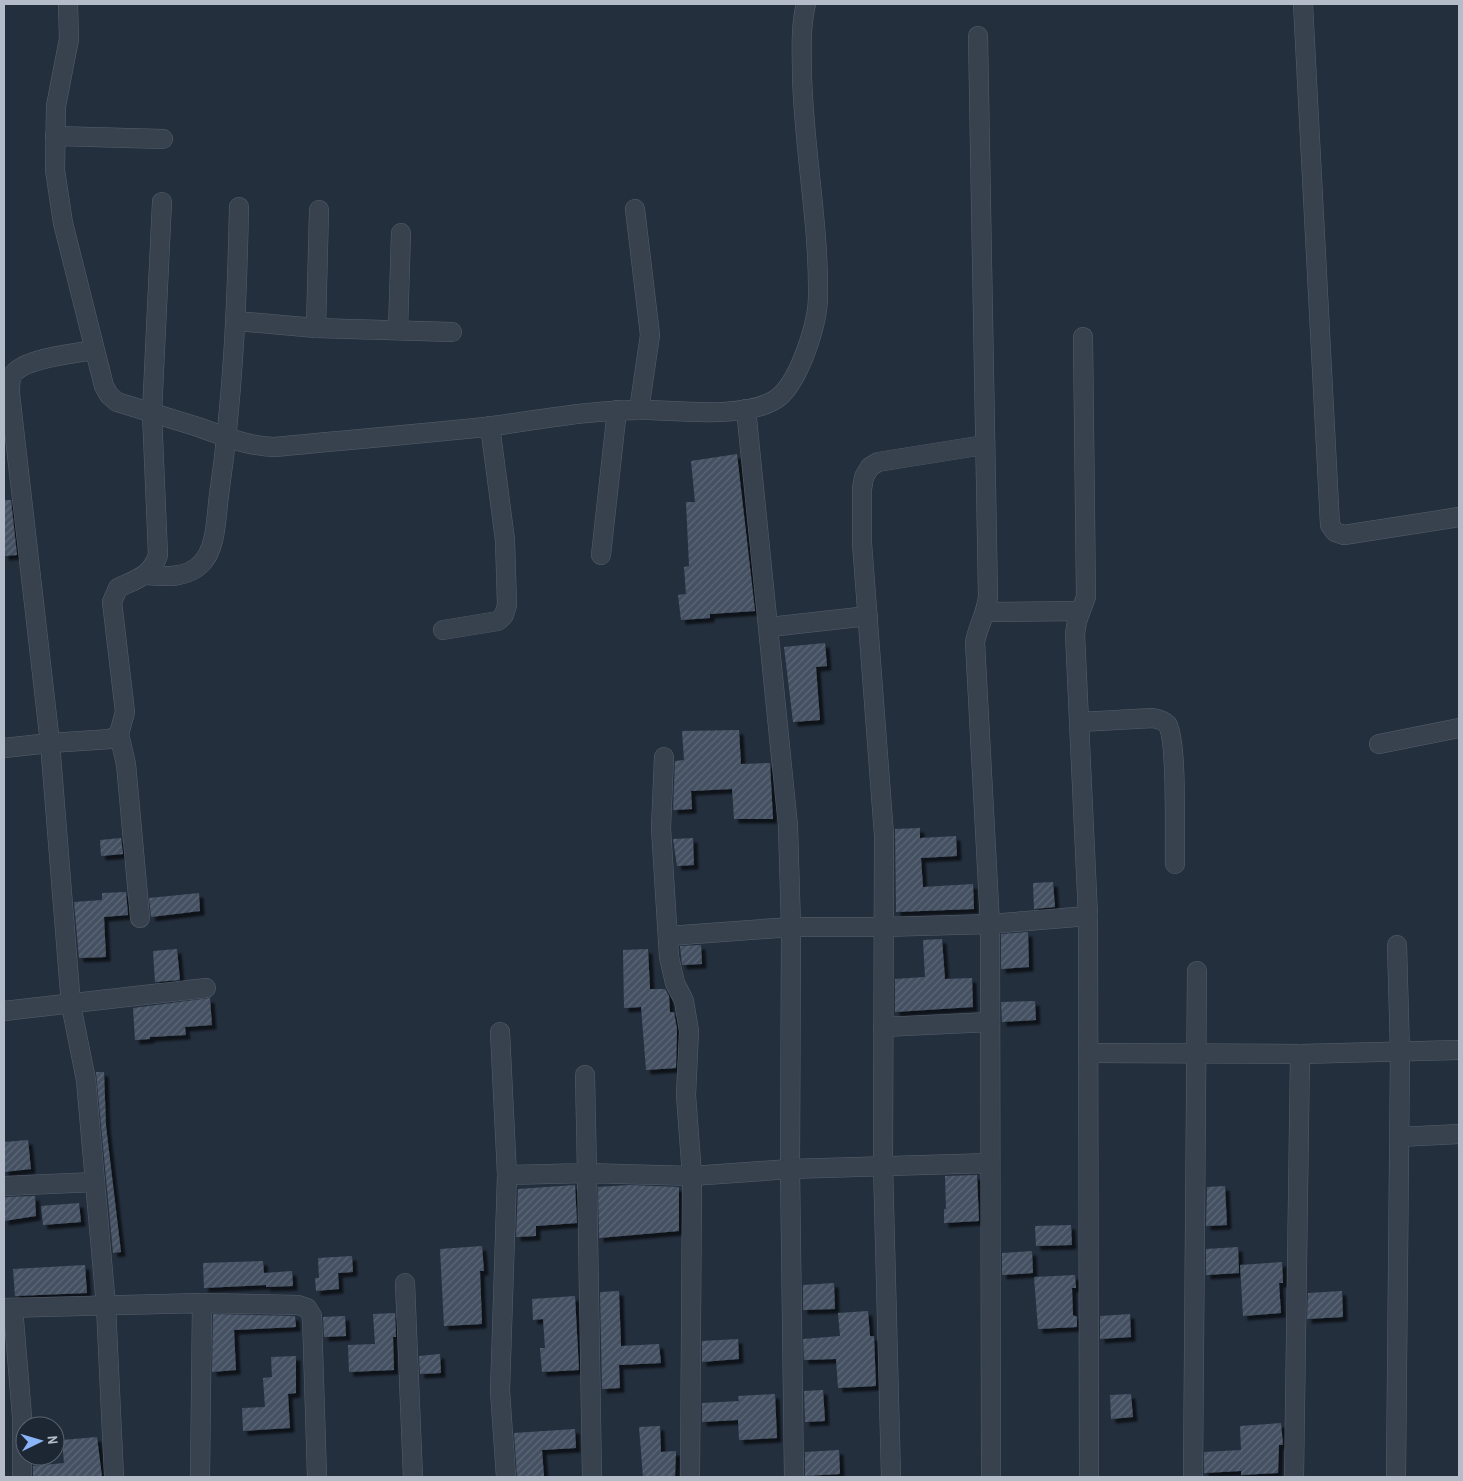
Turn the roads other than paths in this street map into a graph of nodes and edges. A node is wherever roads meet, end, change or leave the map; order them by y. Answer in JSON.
{"nodes":[{"id":1,"x":68,"y":4,"type":"edge"},
{"id":2,"x":806,"y":4,"type":"edge"},
{"id":3,"x":1303,"y":4,"type":"edge"},
{"id":4,"x":978,"y":36,"type":"dead end"},
{"id":5,"x":55,"y":136,"type":"junction"},
{"id":6,"x":163,"y":139,"type":"dead end"},
{"id":7,"x":162,"y":202,"type":"dead end"},
{"id":8,"x":239,"y":207,"type":"dead end"},
{"id":9,"x":635,"y":209,"type":"dead end"},
{"id":10,"x":319,"y":210,"type":"dead end"},
{"id":11,"x":401,"y":233,"type":"dead end"},
{"id":12,"x":236,"y":321,"type":"junction"},
{"id":13,"x":316,"y":328,"type":"junction"},
{"id":14,"x":398,"y":330,"type":"junction"},
{"id":15,"x":452,"y":332,"type":"dead end"},
{"id":16,"x":1083,"y":337,"type":"dead end"},
{"id":17,"x":94,"y":350,"type":"junction"},
{"id":18,"x":746,"y":409,"type":"junction"},
{"id":19,"x":617,"y":410,"type":"junction"},
{"id":20,"x":639,"y":410,"type":"junction"},
{"id":21,"x":152,"y":413,"type":"junction"},
{"id":22,"x":490,"y":426,"type":"junction"},
{"id":23,"x":228,"y":439,"type":"junction"},
{"id":24,"x":984,"y":445,"type":"junction"},
{"id":25,"x":1459,"y":517,"type":"edge"},
{"id":26,"x":602,"y":555,"type":"dead end"},
{"id":27,"x":147,"y":575,"type":"junction"},
{"id":28,"x":1080,"y":611,"type":"junction"},
{"id":29,"x":986,"y":612,"type":"junction"},
{"id":30,"x":868,"y":616,"type":"junction"},
{"id":31,"x":770,"y":628,"type":"junction"},
{"id":32,"x":443,"y":630,"type":"dead end"},
{"id":33,"x":1080,"y":722,"type":"junction"},
{"id":34,"x":1459,"y":728,"type":"edge"},
{"id":35,"x":119,"y":734,"type":"junction"},
{"id":36,"x":50,"y":743,"type":"junction"},
{"id":37,"x":1379,"y":744,"type":"dead end"},
{"id":38,"x":4,"y":748,"type":"edge"},
{"id":39,"x":664,"y":757,"type":"dead end"},
{"id":40,"x":1175,"y":864,"type":"dead end"},
{"id":41,"x":1088,"y":916,"type":"junction"},
{"id":42,"x":140,"y":918,"type":"dead end"},
{"id":43,"x":990,"y":924,"type":"junction"},
{"id":44,"x":791,"y":926,"type":"junction"},
{"id":45,"x":883,"y":928,"type":"junction"},
{"id":46,"x":668,"y":936,"type":"junction"},
{"id":47,"x":1397,"y":944,"type":"dead end"},
{"id":48,"x":1197,"y":971,"type":"dead end"},
{"id":49,"x":206,"y":988,"type":"dead end"},
{"id":50,"x":71,"y":1006,"type":"junction"},
{"id":51,"x":4,"y":1012,"type":"edge"},
{"id":52,"x":990,"y":1022,"type":"junction"},
{"id":53,"x":883,"y":1027,"type":"junction"},
{"id":54,"x":500,"y":1032,"type":"dead end"},
{"id":55,"x":1459,"y":1050,"type":"edge"},
{"id":56,"x":1195,"y":1052,"type":"junction"},
{"id":57,"x":1400,"y":1052,"type":"junction"},
{"id":58,"x":1089,"y":1053,"type":"junction"},
{"id":59,"x":1300,"y":1054,"type":"junction"},
{"id":60,"x":585,"y":1075,"type":"dead end"},
{"id":61,"x":1459,"y":1134,"type":"edge"},
{"id":62,"x":1399,"y":1137,"type":"junction"},
{"id":63,"x":990,"y":1162,"type":"junction"},
{"id":64,"x":883,"y":1166,"type":"junction"},
{"id":65,"x":790,"y":1169,"type":"junction"},
{"id":66,"x":587,"y":1174,"type":"junction"},
{"id":67,"x":507,"y":1175,"type":"junction"},
{"id":68,"x":692,"y":1176,"type":"junction"},
{"id":69,"x":95,"y":1182,"type":"junction"},
{"id":70,"x":4,"y":1186,"type":"edge"},
{"id":71,"x":406,"y":1283,"type":"dead end"},
{"id":72,"x":202,"y":1303,"type":"junction"},
{"id":73,"x":106,"y":1306,"type":"junction"},
{"id":74,"x":8,"y":1308,"type":"edge"},
{"id":75,"x":22,"y":1477,"type":"edge"},
{"id":76,"x":114,"y":1477,"type":"edge"},
{"id":77,"x":200,"y":1477,"type":"edge"},
{"id":78,"x":317,"y":1477,"type":"edge"},
{"id":79,"x":413,"y":1477,"type":"edge"},
{"id":80,"x":506,"y":1477,"type":"edge"},
{"id":81,"x":592,"y":1477,"type":"edge"},
{"id":82,"x":690,"y":1477,"type":"edge"},
{"id":83,"x":794,"y":1477,"type":"edge"},
{"id":84,"x":891,"y":1477,"type":"edge"},
{"id":85,"x":991,"y":1477,"type":"edge"},
{"id":86,"x":1089,"y":1477,"type":"edge"},
{"id":87,"x":1193,"y":1477,"type":"edge"},
{"id":88,"x":1294,"y":1477,"type":"edge"},
{"id":89,"x":1396,"y":1477,"type":"edge"}],
"edges":[{"from":1,"to":5,"type":"street"},
{"from":2,"to":18,"type":"street"},
{"from":3,"to":25,"type":"street"},
{"from":4,"to":24,"type":"street"},
{"from":5,"to":6,"type":"street"},
{"from":5,"to":17,"type":"street"},
{"from":7,"to":21,"type":"street"},
{"from":8,"to":12,"type":"street"},
{"from":9,"to":20,"type":"street"},
{"from":10,"to":13,"type":"street"},
{"from":11,"to":14,"type":"street"},
{"from":12,"to":13,"type":"street"},
{"from":12,"to":23,"type":"street"},
{"from":13,"to":14,"type":"street"},
{"from":14,"to":15,"type":"street"},
{"from":16,"to":28,"type":"street"},
{"from":17,"to":21,"type":"street"},
{"from":17,"to":36,"type":"street"},
{"from":18,"to":20,"type":"street"},
{"from":18,"to":31,"type":"street"},
{"from":19,"to":20,"type":"street"},
{"from":19,"to":22,"type":"street"},
{"from":19,"to":26,"type":"street"},
{"from":21,"to":23,"type":"street"},
{"from":21,"to":27,"type":"street"},
{"from":22,"to":23,"type":"street"},
{"from":22,"to":32,"type":"street"},
{"from":23,"to":27,"type":"street"},
{"from":24,"to":29,"type":"street"},
{"from":24,"to":30,"type":"street"},
{"from":27,"to":35,"type":"street"},
{"from":28,"to":29,"type":"street"},
{"from":28,"to":33,"type":"street"},
{"from":29,"to":43,"type":"street"},
{"from":30,"to":31,"type":"street"},
{"from":30,"to":45,"type":"street"},
{"from":31,"to":44,"type":"street"},
{"from":33,"to":40,"type":"street"},
{"from":33,"to":41,"type":"street"},
{"from":34,"to":37,"type":"street"},
{"from":35,"to":36,"type":"street"},
{"from":35,"to":42,"type":"street"},
{"from":36,"to":38,"type":"street"},
{"from":36,"to":50,"type":"street"},
{"from":39,"to":46,"type":"street"},
{"from":41,"to":43,"type":"street"},
{"from":41,"to":58,"type":"street"},
{"from":43,"to":45,"type":"street"},
{"from":43,"to":52,"type":"street"},
{"from":44,"to":45,"type":"street"},
{"from":44,"to":46,"type":"street"},
{"from":44,"to":65,"type":"street"},
{"from":45,"to":53,"type":"street"},
{"from":46,"to":68,"type":"street"},
{"from":47,"to":57,"type":"street"},
{"from":48,"to":56,"type":"street"},
{"from":49,"to":50,"type":"street"},
{"from":50,"to":51,"type":"street"},
{"from":50,"to":69,"type":"street"},
{"from":52,"to":53,"type":"street"},
{"from":52,"to":63,"type":"street"},
{"from":53,"to":64,"type":"street"},
{"from":54,"to":67,"type":"street"},
{"from":55,"to":57,"type":"street"},
{"from":56,"to":58,"type":"street"},
{"from":56,"to":59,"type":"street"},
{"from":56,"to":87,"type":"street"},
{"from":57,"to":59,"type":"street"},
{"from":57,"to":62,"type":"street"},
{"from":58,"to":86,"type":"street"},
{"from":59,"to":88,"type":"street"},
{"from":60,"to":66,"type":"street"},
{"from":61,"to":62,"type":"street"},
{"from":62,"to":89,"type":"street"},
{"from":63,"to":64,"type":"street"},
{"from":63,"to":85,"type":"street"},
{"from":64,"to":65,"type":"street"},
{"from":64,"to":84,"type":"street"},
{"from":65,"to":68,"type":"street"},
{"from":65,"to":83,"type":"street"},
{"from":66,"to":67,"type":"street"},
{"from":66,"to":68,"type":"street"},
{"from":66,"to":81,"type":"street"},
{"from":67,"to":80,"type":"street"},
{"from":68,"to":82,"type":"street"},
{"from":69,"to":70,"type":"street"},
{"from":69,"to":73,"type":"street"},
{"from":71,"to":79,"type":"street"},
{"from":72,"to":73,"type":"street"},
{"from":72,"to":77,"type":"street"},
{"from":72,"to":78,"type":"street"},
{"from":73,"to":74,"type":"street"},
{"from":73,"to":76,"type":"street"},
{"from":74,"to":75,"type":"street"}]}
